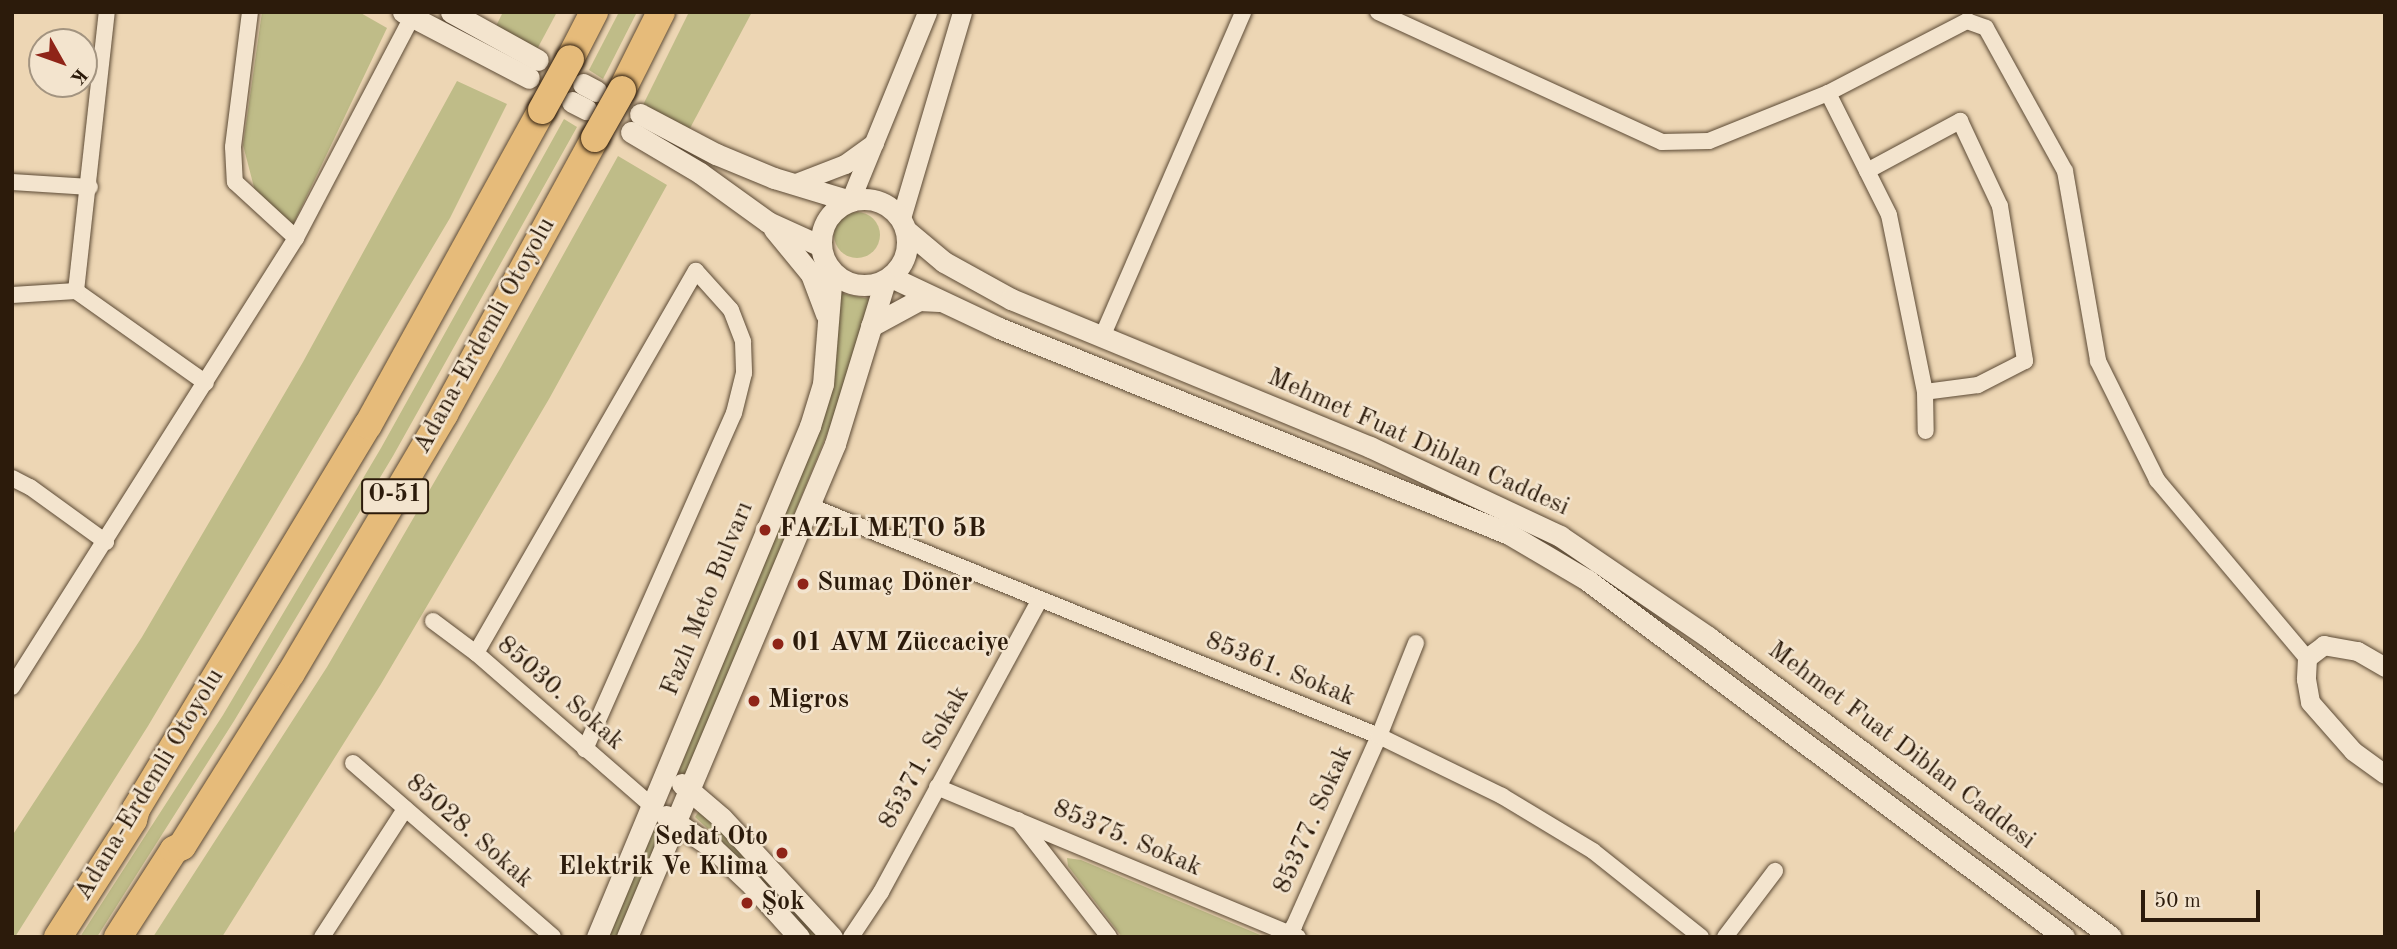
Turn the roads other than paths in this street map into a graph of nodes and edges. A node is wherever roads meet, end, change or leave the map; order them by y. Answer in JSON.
{"nodes":[{"id":1,"x":107,"y":12,"type":"edge"},
{"id":2,"x":250,"y":12,"type":"edge"},
{"id":3,"x":451,"y":12,"type":"edge"},
{"id":4,"x":594,"y":12,"type":"edge"},
{"id":5,"x":661,"y":12,"type":"edge"},
{"id":6,"x":927,"y":12,"type":"edge"},
{"id":7,"x":962,"y":12,"type":"edge"},
{"id":8,"x":1243,"y":12,"type":"edge"},
{"id":9,"x":1378,"y":12,"type":"edge"},
{"id":10,"x":408,"y":15,"type":"edge"},
{"id":11,"x":588,"y":89,"type":"junction"},
{"id":12,"x":1828,"y":93,"type":"junction"},
{"id":13,"x":874,"y":143,"type":"junction"},
{"id":14,"x":1867,"y":171,"type":"junction"},
{"id":15,"x":12,"y":182,"type":"edge"},
{"id":16,"x":793,"y":184,"type":"junction"},
{"id":17,"x":90,"y":187,"type":"junction"},
{"id":18,"x":850,"y":201,"type":"junction"},
{"id":19,"x":768,"y":222,"type":"junction"},
{"id":20,"x":904,"y":225,"type":"junction"},
{"id":21,"x":296,"y":238,"type":"junction"},
{"id":22,"x":821,"y":246,"type":"junction"},
{"id":23,"x":832,"y":272,"type":"junction"},
{"id":24,"x":888,"y":279,"type":"junction"},
{"id":25,"x":76,"y":291,"type":"junction"},
{"id":26,"x":12,"y":295,"type":"edge"},
{"id":27,"x":944,"y":301,"type":"junction"},
{"id":28,"x":828,"y":320,"type":"junction"},
{"id":29,"x":871,"y":326,"type":"junction"},
{"id":30,"x":1102,"y":337,"type":"junction"},
{"id":31,"x":206,"y":383,"type":"junction"},
{"id":32,"x":1925,"y":392,"type":"junction"},
{"id":33,"x":1926,"y":431,"type":"dead end"},
{"id":34,"x":12,"y":478,"type":"edge"},
{"id":35,"x":810,"y":506,"type":"junction"},
{"id":36,"x":106,"y":542,"type":"junction"},
{"id":37,"x":1039,"y":601,"type":"junction"},
{"id":38,"x":433,"y":621,"type":"dead end"},
{"id":39,"x":1416,"y":643,"type":"dead end"},
{"id":40,"x":476,"y":653,"type":"junction"},
{"id":41,"x":2307,"y":658,"type":"junction"},
{"id":42,"x":2385,"y":667,"type":"edge"},
{"id":43,"x":13,"y":684,"type":"edge"},
{"id":44,"x":1378,"y":736,"type":"junction"},
{"id":45,"x":585,"y":750,"type":"junction"},
{"id":46,"x":353,"y":763,"type":"dead end"},
{"id":47,"x":666,"y":774,"type":"junction"},
{"id":48,"x":2385,"y":774,"type":"edge"},
{"id":49,"x":937,"y":787,"type":"junction"},
{"id":50,"x":691,"y":790,"type":"junction"},
{"id":51,"x":653,"y":807,"type":"junction"},
{"id":52,"x":136,"y":809,"type":"junction"},
{"id":53,"x":405,"y":810,"type":"junction"},
{"id":54,"x":1017,"y":820,"type":"junction"},
{"id":55,"x":677,"y":822,"type":"junction"},
{"id":56,"x":182,"y":846,"type":"junction"},
{"id":57,"x":1775,"y":871,"type":"dead end"},
{"id":58,"x":1291,"y":935,"type":"edge"},
{"id":59,"x":36,"y":937,"type":"edge"},
{"id":60,"x":58,"y":937,"type":"edge"},
{"id":61,"x":118,"y":937,"type":"edge"},
{"id":62,"x":139,"y":937,"type":"edge"},
{"id":63,"x":322,"y":937,"type":"edge"},
{"id":64,"x":553,"y":937,"type":"edge"},
{"id":65,"x":597,"y":937,"type":"edge"},
{"id":66,"x":627,"y":937,"type":"edge"},
{"id":67,"x":799,"y":937,"type":"edge"},
{"id":68,"x":832,"y":937,"type":"edge"},
{"id":69,"x":851,"y":937,"type":"edge"},
{"id":70,"x":1109,"y":937,"type":"edge"},
{"id":71,"x":1701,"y":937,"type":"edge"},
{"id":72,"x":1725,"y":937,"type":"edge"},
{"id":73,"x":2064,"y":937,"type":"edge"},
{"id":74,"x":2110,"y":937,"type":"edge"}],
"edges":[{"from":1,"to":17,"type":"street"},
{"from":2,"to":21,"type":"street"},
{"from":3,"to":10,"type":"main road"},
{"from":4,"to":11,"type":"highway","name":"Adana-Erdemli Otoyolu","number":"O-51"},
{"from":5,"to":11,"type":"highway","name":"Adana-Erdemli Otoyolu","number":"O-51"},
{"from":6,"to":13,"type":"street"},
{"from":7,"to":20,"type":"street"},
{"from":8,"to":30,"type":"street"},
{"from":9,"to":12,"type":"street"},
{"from":10,"to":21,"type":"street"},
{"from":11,"to":52,"type":"highway","name":"Adana-Erdemli Otoyolu","number":"O-51","bridge":true},
{"from":11,"to":56,"type":"highway","name":"Adana-Erdemli Otoyolu","number":"O-51","bridge":true},
{"from":12,"to":14,"type":"street"},
{"from":12,"to":41,"type":"street"},
{"from":13,"to":16,"type":"street"},
{"from":13,"to":18,"type":"street"},
{"from":14,"to":32,"type":"street"},
{"from":14,"to":32,"type":"street"},
{"from":15,"to":17,"type":"street"},
{"from":16,"to":18,"type":"main road"},
{"from":16,"to":19,"type":"main road"},
{"from":17,"to":25,"type":"street"},
{"from":18,"to":20,"type":"main road"},
{"from":18,"to":22,"type":"main road"},
{"from":19,"to":22,"type":"main road"},
{"from":19,"to":28,"type":"main road"},
{"from":20,"to":24,"type":"main road"},
{"from":20,"to":30,"type":"main road","name":"Mehmet Fuat Diblan Caddesi"},
{"from":21,"to":31,"type":"street"},
{"from":22,"to":23,"type":"main road"},
{"from":23,"to":24,"type":"main road"},
{"from":23,"to":28,"type":"main road","name":"Fazlı Meto Bulvarı"},
{"from":24,"to":27,"type":"main road","name":"Mehmet Fuat Diblan Caddesi"},
{"from":24,"to":29,"type":"main road"},
{"from":25,"to":26,"type":"street"},
{"from":25,"to":31,"type":"street"},
{"from":27,"to":29,"type":"main road"},
{"from":27,"to":73,"type":"main road","name":"Mehmet Fuat Diblan Caddesi"},
{"from":28,"to":47,"type":"main road","name":"Fazlı Meto Bulvarı"},
{"from":29,"to":35,"type":"main road"},
{"from":30,"to":74,"type":"main road","name":"Mehmet Fuat Diblan Caddesi"},
{"from":31,"to":36,"type":"street"},
{"from":32,"to":33,"type":"street"},
{"from":34,"to":36,"type":"street"},
{"from":35,"to":37,"type":"street","name":"85361. Sokak"},
{"from":35,"to":50,"type":"main road"},
{"from":36,"to":43,"type":"street"},
{"from":37,"to":44,"type":"street","name":"85361. Sokak"},
{"from":37,"to":49,"type":"street","name":"85371. Sokak"},
{"from":38,"to":40,"type":"street","name":"85030. Sokak"},
{"from":39,"to":44,"type":"street","name":"85377. Sokak"},
{"from":40,"to":45,"type":"street","name":"85030. Sokak"},
{"from":40,"to":45,"type":"street"},
{"from":41,"to":42,"type":"street"},
{"from":41,"to":48,"type":"street"},
{"from":44,"to":58,"type":"street","name":"85377. Sokak"},
{"from":44,"to":71,"type":"street","name":"85361. Sokak"},
{"from":45,"to":51,"type":"street","name":"85030. Sokak"},
{"from":46,"to":53,"type":"street","name":"85028. Sokak"},
{"from":47,"to":50,"type":"main road"},
{"from":47,"to":51,"type":"main road","name":"Fazlı Meto Bulvarı"},
{"from":49,"to":54,"type":"street","name":"85375. Sokak"},
{"from":49,"to":69,"type":"street","name":"85371. Sokak"},
{"from":50,"to":55,"type":"main road"},
{"from":50,"to":68,"type":"main road"},
{"from":51,"to":55,"type":"main road"},
{"from":51,"to":65,"type":"main road","name":"Fazlı Meto Bulvarı"},
{"from":52,"to":59,"type":"highway"},
{"from":52,"to":60,"type":"highway","name":"Adana-Erdemli Otoyolu","number":"O-51"},
{"from":53,"to":63,"type":"street"},
{"from":53,"to":64,"type":"street","name":"85028. Sokak"},
{"from":54,"to":58,"type":"street","name":"85375. Sokak"},
{"from":54,"to":70,"type":"street"},
{"from":55,"to":66,"type":"main road"},
{"from":55,"to":67,"type":"main road"},
{"from":56,"to":61,"type":"highway","name":"Adana-Erdemli Otoyolu","number":"O-51"},
{"from":56,"to":62,"type":"highway"},
{"from":57,"to":72,"type":"street"}]}
